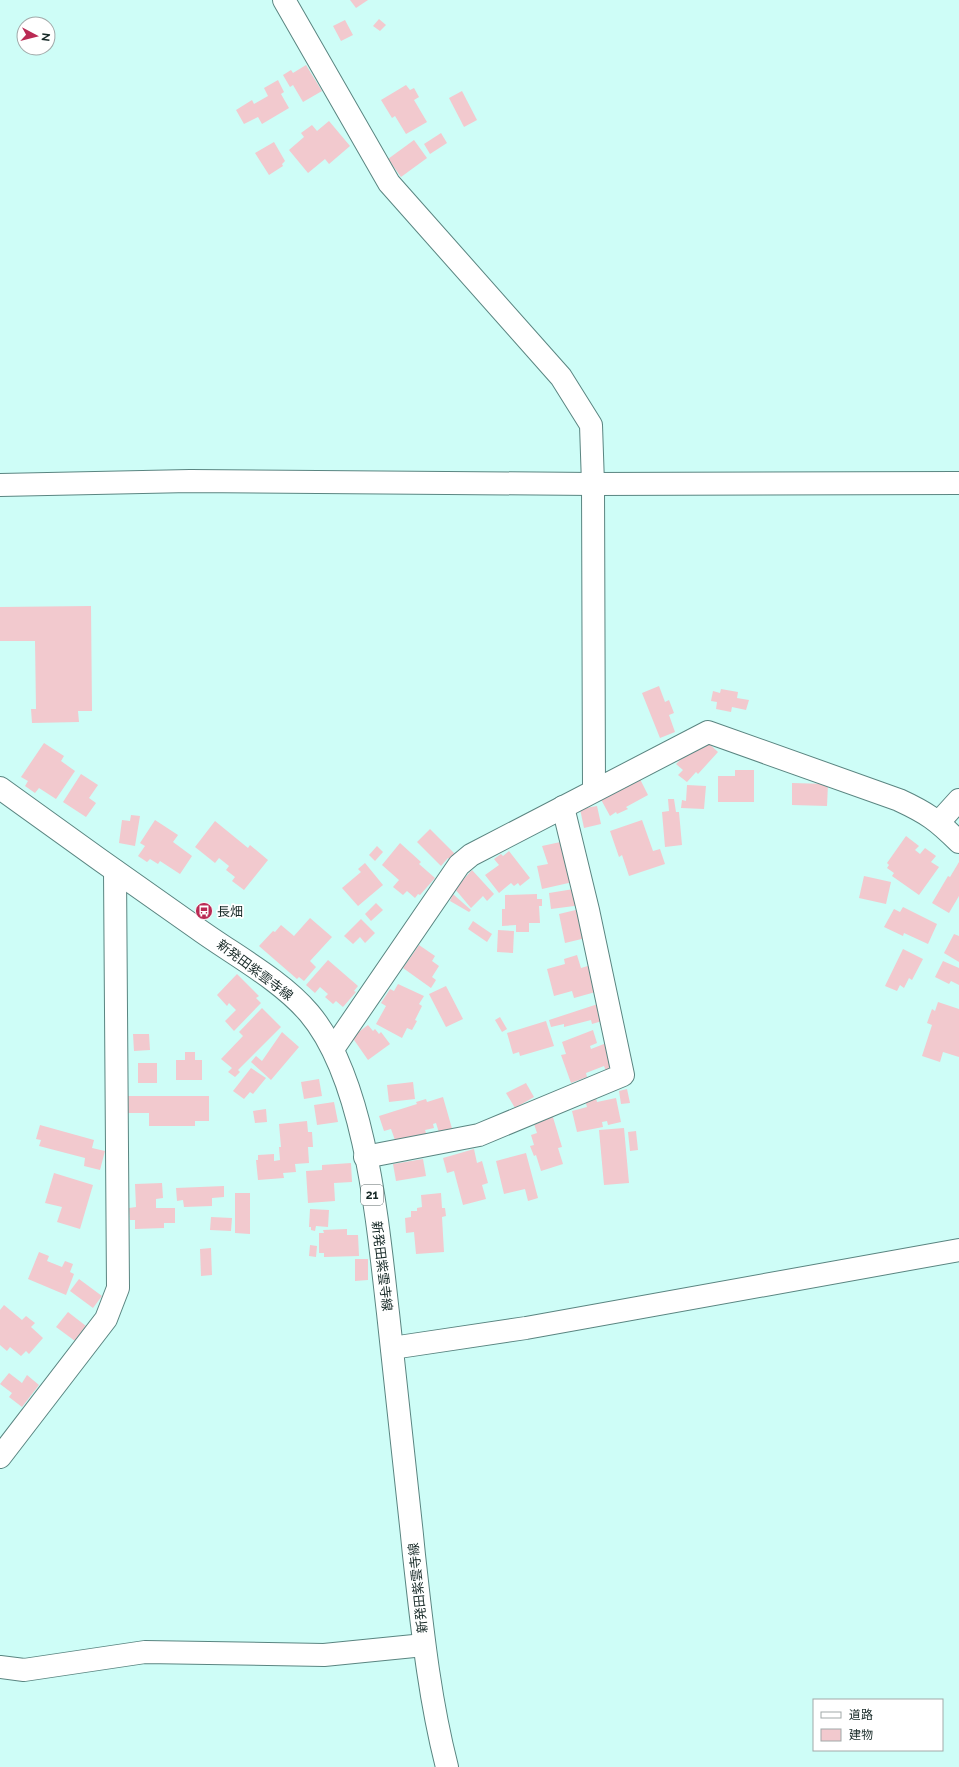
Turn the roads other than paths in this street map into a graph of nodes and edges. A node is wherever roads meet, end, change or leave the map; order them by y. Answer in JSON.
{"nodes":[{"id":1,"x":284,"y":0,"type":"edge"},
{"id":2,"x":959,"y":483,"type":"edge"},
{"id":3,"x":593,"y":484,"type":"junction"},
{"id":4,"x":0,"y":485,"type":"edge"},
{"id":5,"x":0,"y":788,"type":"edge"},
{"id":6,"x":594,"y":790,"type":"junction"},
{"id":7,"x":959,"y":800,"type":"edge"},
{"id":8,"x":563,"y":807,"type":"junction"},
{"id":9,"x":939,"y":822,"type":"junction"},
{"id":10,"x":959,"y":842,"type":"edge"},
{"id":11,"x":115,"y":871,"type":"junction"},
{"id":12,"x":333,"y":1049,"type":"junction"},
{"id":13,"x":365,"y":1157,"type":"junction"},
{"id":14,"x":959,"y":1250,"type":"edge"},
{"id":15,"x":392,"y":1348,"type":"junction"},
{"id":16,"x":0,"y":1457,"type":"edge"},
{"id":17,"x":424,"y":1645,"type":"junction"},
{"id":18,"x":0,"y":1667,"type":"edge"},
{"id":19,"x":447,"y":1767,"type":"edge"}],
"edges":[{"from":1,"to":3,"type":"street"},
{"from":2,"to":3,"type":"street"},
{"from":3,"to":4,"type":"street"},
{"from":3,"to":6,"type":"street"},
{"from":5,"to":11,"type":"street","name":"新発田紫雲寺線","number":"21"},
{"from":6,"to":8,"type":"street"},
{"from":6,"to":9,"type":"street"},
{"from":7,"to":9,"type":"street"},
{"from":8,"to":12,"type":"street"},
{"from":8,"to":13,"type":"street"},
{"from":9,"to":10,"type":"street"},
{"from":11,"to":12,"type":"street","name":"新発田紫雲寺線","number":"21"},
{"from":11,"to":16,"type":"street"},
{"from":12,"to":13,"type":"street","name":"新発田紫雲寺線","number":"21"},
{"from":13,"to":15,"type":"street","name":"新発田紫雲寺線","number":"21"},
{"from":14,"to":15,"type":"street"},
{"from":15,"to":17,"type":"street","name":"新発田紫雲寺線","number":"21"},
{"from":17,"to":18,"type":"street"},
{"from":17,"to":19,"type":"street","name":"新発田紫雲寺線","number":"21"}]}
